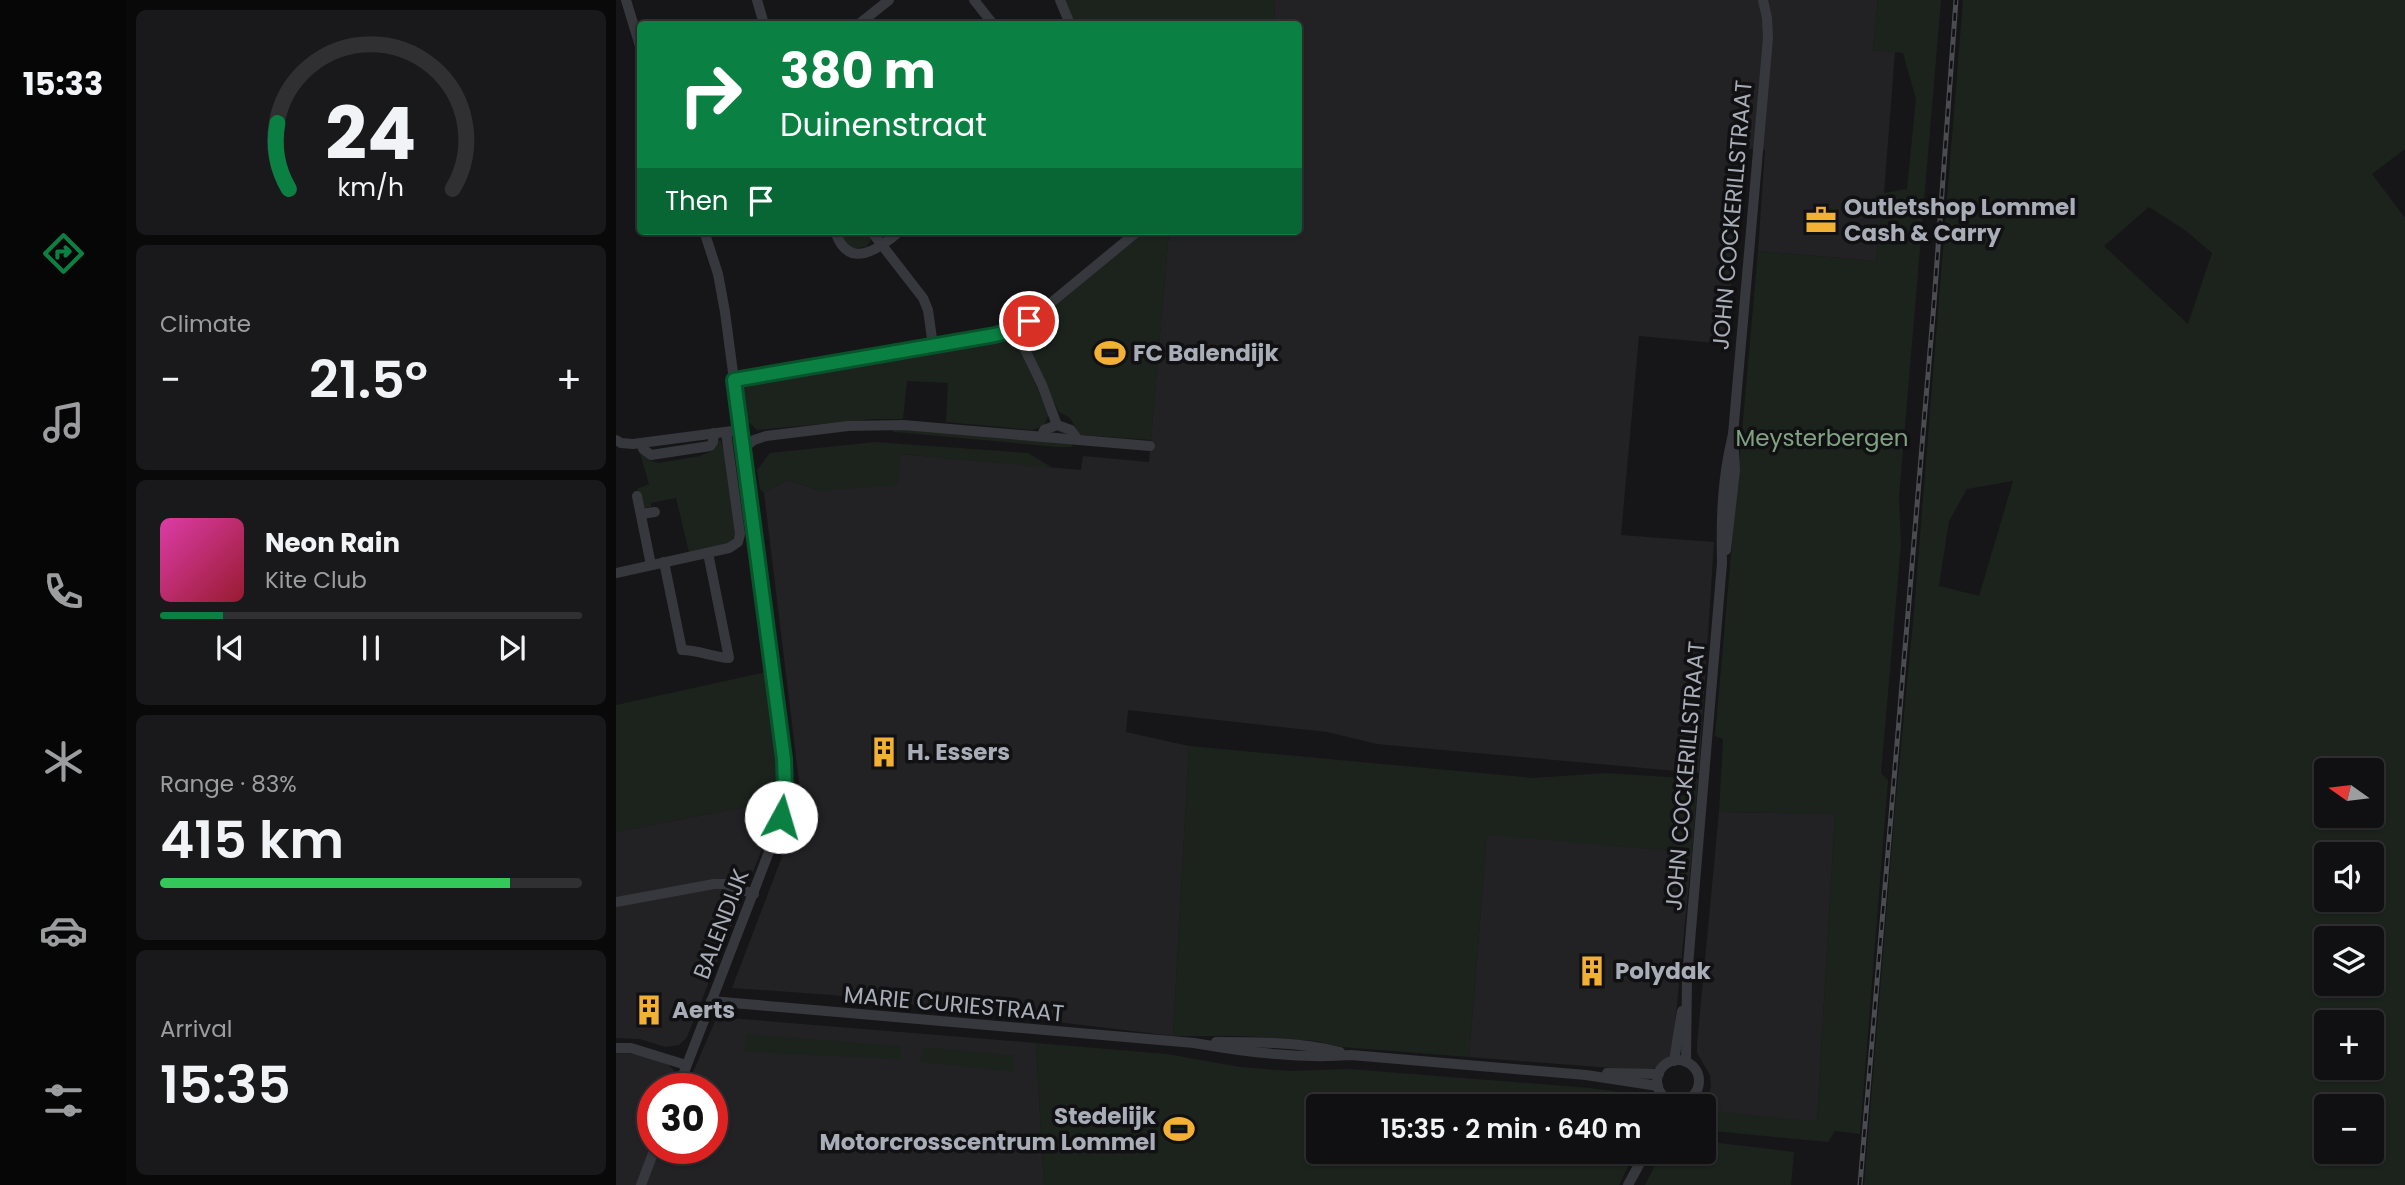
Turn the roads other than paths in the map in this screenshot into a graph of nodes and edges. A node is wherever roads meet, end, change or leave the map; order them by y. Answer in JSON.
{"nodes":[{"id":1,"x":626,"y":0,"type":"edge"},
{"id":2,"x":757,"y":0,"type":"edge"},
{"id":3,"x":889,"y":0,"type":"edge"},
{"id":4,"x":974,"y":0,"type":"edge"},
{"id":5,"x":1060,"y":0,"type":"edge"},
{"id":6,"x":1763,"y":0,"type":"edge"},
{"id":7,"x":763,"y":21,"type":"edge"},
{"id":8,"x":863,"y":21,"type":"edge"},
{"id":9,"x":991,"y":21,"type":"edge"},
{"id":10,"x":1069,"y":21,"type":"edge"},
{"id":11,"x":637,"y":36,"type":"edge"},
{"id":12,"x":705,"y":235,"type":"edge"},
{"id":13,"x":837,"y":235,"type":"edge"},
{"id":14,"x":874,"y":235,"type":"edge"},
{"id":15,"x":895,"y":235,"type":"edge"},
{"id":16,"x":1133,"y":235,"type":"edge"},
{"id":17,"x":883,"y":245,"type":"junction"},
{"id":18,"x":1015,"y":329,"type":"junction"},
{"id":19,"x":933,"y":346,"type":"junction"},
{"id":20,"x":734,"y":380,"type":"junction"},
{"id":21,"x":1057,"y":425,"type":"junction"},
{"id":22,"x":740,"y":430,"type":"junction"},
{"id":23,"x":726,"y":432,"type":"junction"},
{"id":24,"x":1042,"y":436,"type":"junction"},
{"id":25,"x":1078,"y":439,"type":"junction"},
{"id":26,"x":616,"y":440,"type":"edge"},
{"id":27,"x":1150,"y":446,"type":"dead end"},
{"id":28,"x":743,"y":449,"type":"junction"},
{"id":29,"x":637,"y":496,"type":"dead end"},
{"id":30,"x":654,"y":512,"type":"dead end"},
{"id":31,"x":641,"y":514,"type":"junction"},
{"id":32,"x":738,"y":542,"type":"junction"},
{"id":33,"x":755,"y":546,"type":"junction"},
{"id":34,"x":708,"y":553,"type":"junction"},
{"id":35,"x":664,"y":562,"type":"junction"},
{"id":36,"x":651,"y":565,"type":"junction"},
{"id":37,"x":616,"y":573,"type":"edge"},
{"id":38,"x":754,"y":894,"type":"junction"},
{"id":39,"x":616,"y":902,"type":"edge"},
{"id":40,"x":1686,"y":993,"type":"junction"},
{"id":41,"x":711,"y":1001,"type":"junction"},
{"id":42,"x":616,"y":1048,"type":"edge"},
{"id":43,"x":1674,"y":1061,"type":"junction"},
{"id":44,"x":1686,"y":1062,"type":"junction"},
{"id":45,"x":687,"y":1065,"type":"junction"},
{"id":46,"x":684,"y":1073,"type":"edge"},
{"id":47,"x":1659,"y":1074,"type":"junction"},
{"id":48,"x":1586,"y":1075,"type":"junction"},
{"id":49,"x":1658,"y":1086,"type":"junction"},
{"id":50,"x":1660,"y":1094,"type":"edge"},
{"id":51,"x":1693,"y":1094,"type":"edge"},
{"id":52,"x":649,"y":1164,"type":"edge"},
{"id":53,"x":1638,"y":1164,"type":"edge"},
{"id":54,"x":641,"y":1185,"type":"edge"},
{"id":55,"x":1628,"y":1185,"type":"edge"}],
"edges":[{"from":1,"to":11,"type":"street"},
{"from":2,"to":7,"type":"street"},
{"from":3,"to":8,"type":"street"},
{"from":4,"to":9,"type":"street"},
{"from":5,"to":10,"type":"street"},
{"from":6,"to":40,"type":"street","name":"JOHN COCKERILLSTRAAT"},
{"from":12,"to":20,"type":"street","name":"BALENDIJK"},
{"from":13,"to":17,"type":"street"},
{"from":14,"to":17,"type":"street"},
{"from":15,"to":17,"type":"street"},
{"from":16,"to":18,"type":"street"},
{"from":17,"to":19,"type":"street"},
{"from":18,"to":19,"type":"street"},
{"from":18,"to":21,"type":"street"},
{"from":19,"to":20,"type":"street"},
{"from":20,"to":22,"type":"street","name":"BALENDIJK"},
{"from":21,"to":24,"type":"street"},
{"from":21,"to":25,"type":"street"},
{"from":22,"to":23,"type":"street"},
{"from":22,"to":28,"type":"street","name":"BALENDIJK"},
{"from":23,"to":26,"type":"street"},
{"from":23,"to":32,"type":"street"},
{"from":24,"to":25,"type":"street"},
{"from":24,"to":28,"type":"street"},
{"from":25,"to":27,"type":"street"},
{"from":28,"to":33,"type":"street","name":"BALENDIJK"},
{"from":29,"to":31,"type":"street"},
{"from":30,"to":31,"type":"street"},
{"from":31,"to":36,"type":"street"},
{"from":32,"to":33,"type":"street"},
{"from":32,"to":34,"type":"street"},
{"from":33,"to":38,"type":"street","name":"BALENDIJK"},
{"from":34,"to":35,"type":"street"},
{"from":34,"to":35,"type":"street"},
{"from":35,"to":36,"type":"street"},
{"from":36,"to":37,"type":"street"},
{"from":38,"to":39,"type":"street"},
{"from":38,"to":41,"type":"street","name":"BALENDIJK"},
{"from":40,"to":43,"type":"street","name":"JOHN COCKERILLSTRAAT"},
{"from":40,"to":44,"type":"street","name":"JOHN COCKERILLSTRAAT"},
{"from":41,"to":45,"type":"street","name":"BALENDIJK"},
{"from":41,"to":48,"type":"street","name":"MARIE CURIESTRAAT"},
{"from":42,"to":45,"type":"street"},
{"from":43,"to":44,"type":"street"},
{"from":43,"to":47,"type":"street"},
{"from":44,"to":51,"type":"street"},
{"from":45,"to":46,"type":"street","name":"BALENDIJK"},
{"from":47,"to":48,"type":"street"},
{"from":47,"to":49,"type":"street"},
{"from":48,"to":49,"type":"street"},
{"from":49,"to":50,"type":"street"},
{"from":52,"to":54,"type":"street"},
{"from":53,"to":55,"type":"street"}]}
